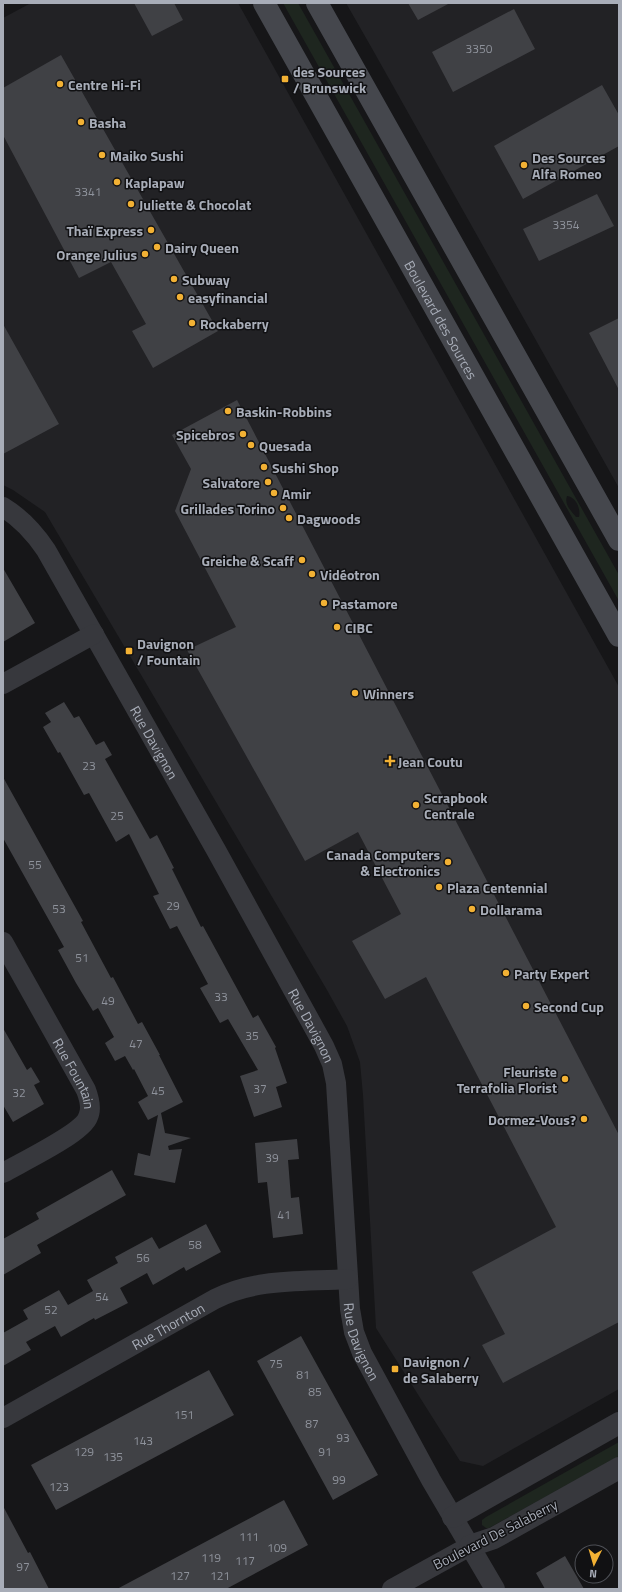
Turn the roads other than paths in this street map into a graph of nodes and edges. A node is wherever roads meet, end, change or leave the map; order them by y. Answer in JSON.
{"nodes":[{"id":1,"x":264,"y":3,"type":"edge"},
{"id":2,"x":317,"y":3,"type":"edge"},
{"id":3,"x":3,"y":507,"type":"edge"},
{"id":4,"x":619,"y":540,"type":"edge"},
{"id":5,"x":94,"y":634,"type":"junction"},
{"id":6,"x":619,"y":636,"type":"edge"},
{"id":7,"x":3,"y":684,"type":"edge"},
{"id":8,"x":3,"y":942,"type":"edge"},
{"id":9,"x":3,"y":1173,"type":"edge"},
{"id":10,"x":348,"y":1279,"type":"junction"},
{"id":11,"x":3,"y":1418,"type":"edge"},
{"id":12,"x":619,"y":1424,"type":"edge"},
{"id":13,"x":619,"y":1468,"type":"edge"},
{"id":14,"x":453,"y":1517,"type":"junction"},
{"id":15,"x":470,"y":1546,"type":"junction"},
{"id":16,"x":392,"y":1589,"type":"edge"},
{"id":17,"x":495,"y":1589,"type":"edge"}],
"edges":[{"from":1,"to":6,"type":"main road","name":"Boulevard des Sources"},
{"from":2,"to":4,"type":"main road"},
{"from":3,"to":5,"type":"street","name":"Rue Davignon"},
{"from":5,"to":7,"type":"street"},
{"from":5,"to":10,"type":"street","name":"Rue Davignon"},
{"from":8,"to":9,"type":"street","name":"Rue Fountain"},
{"from":10,"to":11,"type":"street","name":"Rue Thornton"},
{"from":10,"to":14,"type":"street","name":"Rue Davignon"},
{"from":12,"to":14,"type":"street"},
{"from":13,"to":15,"type":"street","name":"Boulevard De Salaberry"},
{"from":14,"to":15,"type":"street","name":"Rue Davignon"},
{"from":15,"to":16,"type":"street","name":"Boulevard De Salaberry"},
{"from":15,"to":17,"type":"street","name":"Rue Davignon"}]}
